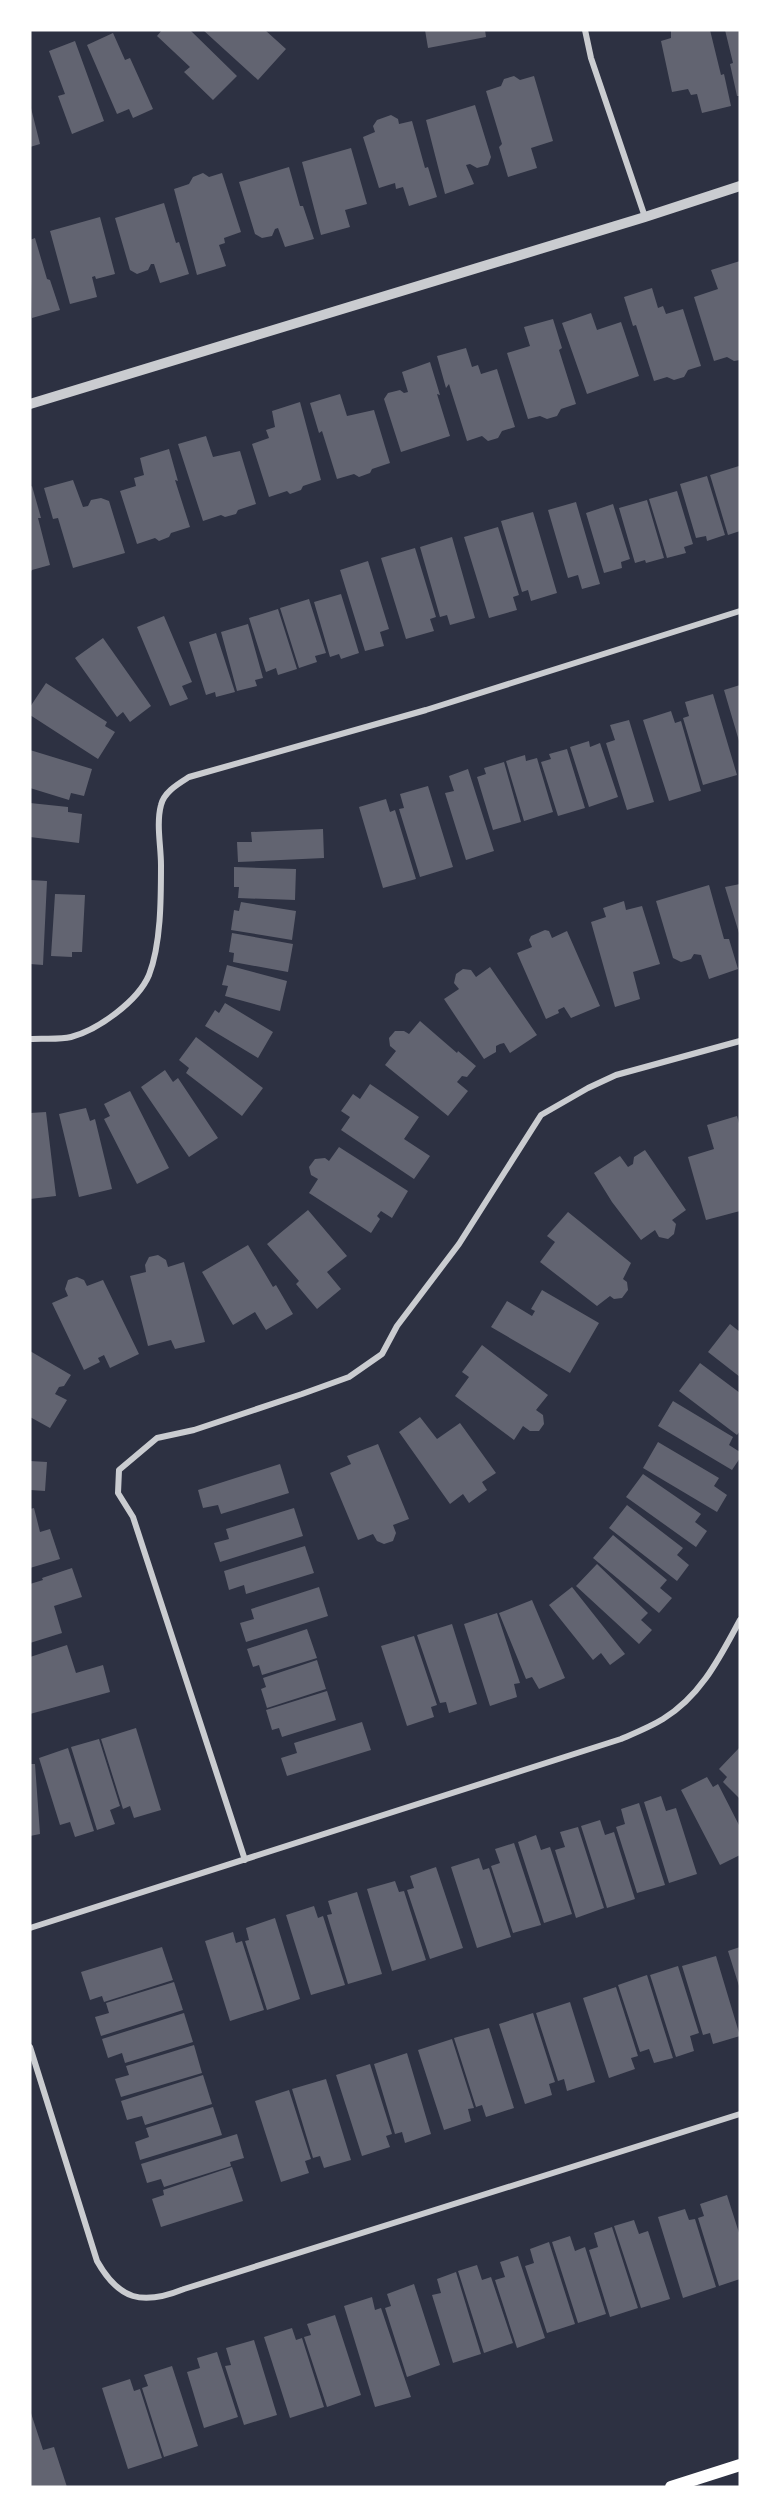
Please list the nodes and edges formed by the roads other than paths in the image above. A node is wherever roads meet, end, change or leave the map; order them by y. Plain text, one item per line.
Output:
1 (585, 30) edge
2 (740, 186) edge
3 (645, 218) junction
4 (30, 404) edge
5 (740, 611) edge
6 (30, 1039) edge
7 (740, 1041) edge
8 (740, 1620) edge
9 (245, 1860) junction
10 (30, 1928) edge
11 (30, 2047) edge
12 (740, 2114) edge
13 (740, 2465) edge
14 (671, 2487) edge

1 - 3 street
2 - 3 street
3 - 4 street
5 - 6 street
7 - 9 street
8 - 9 street
9 - 10 street
11 - 12 street
13 - 14 main road

